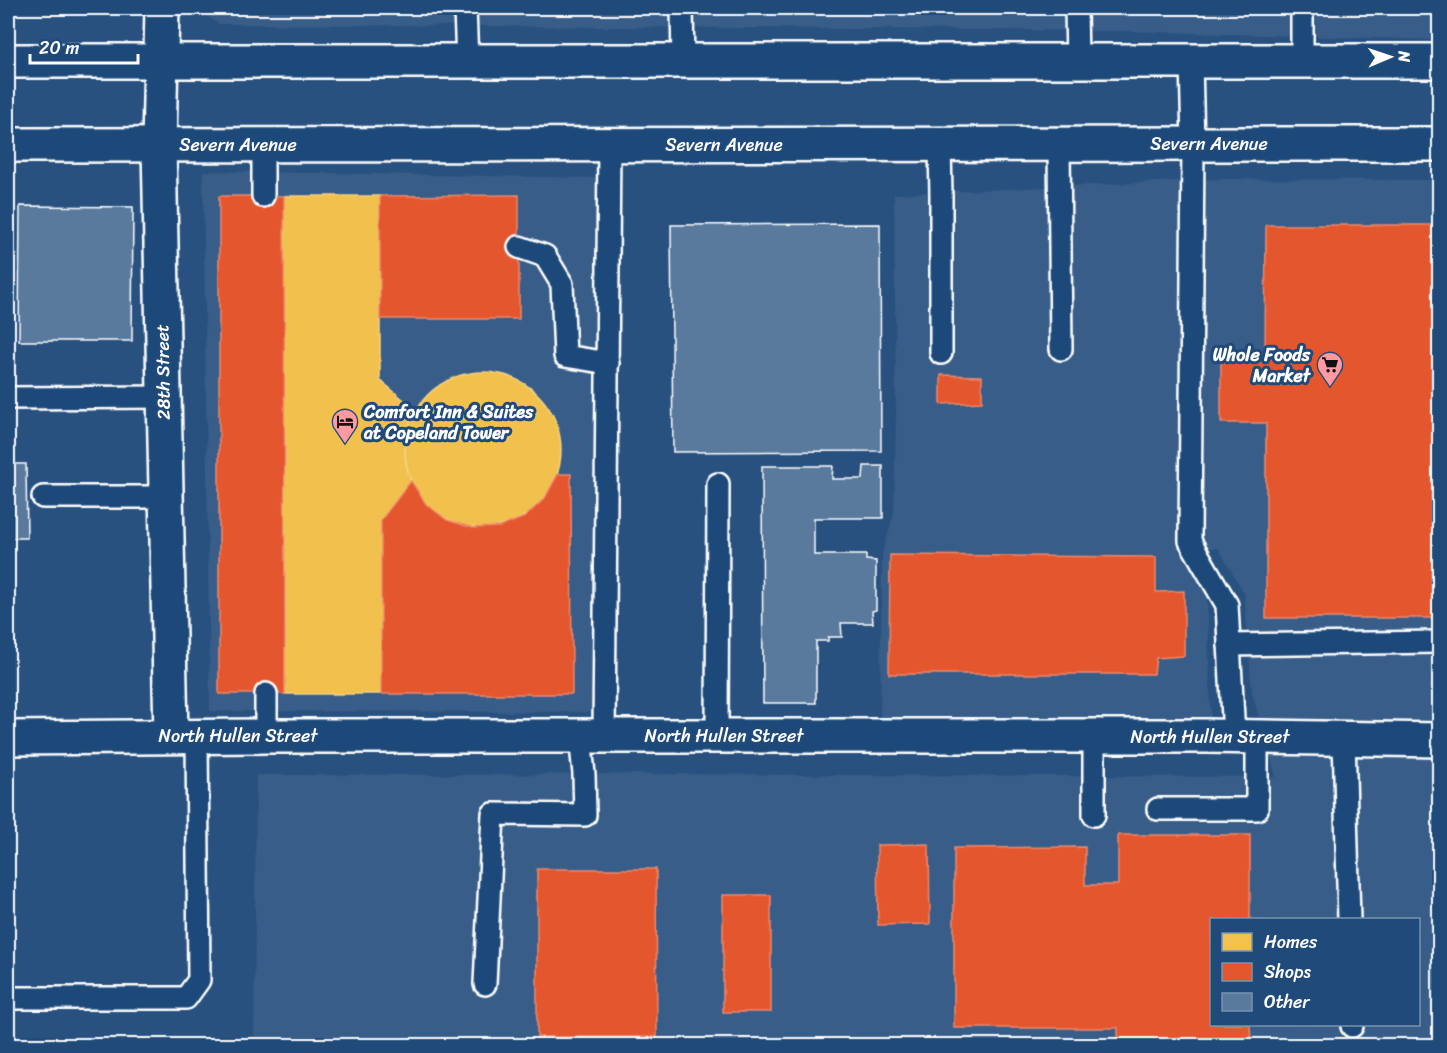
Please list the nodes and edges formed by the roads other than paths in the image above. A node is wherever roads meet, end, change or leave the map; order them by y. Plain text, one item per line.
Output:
1 (162, 8) edge
2 (465, 8) edge
3 (682, 8) edge
4 (1076, 8) edge
5 (1302, 8) edge
6 (160, 61) junction
7 (683, 61) junction
8 (1077, 61) junction
9 (1191, 61) junction
10 (1302, 61) junction
11 (1440, 61) edge
12 (8, 62) edge
13 (467, 62) junction
14 (1193, 144) junction
15 (1440, 144) edge
16 (8, 145) edge
17 (159, 145) junction
18 (263, 145) junction
19 (609, 145) junction
20 (940, 145) junction
21 (1059, 145) junction
22 (263, 196) dead end
23 (519, 247) dead end
24 (1061, 349) dead end
25 (941, 353) dead end
26 (608, 363) junction
27 (164, 397) junction
28 (8, 399) edge
29 (718, 484) dead end
30 (166, 496) junction
31 (44, 497) dead end
32 (1440, 642) edge
33 (1229, 645) junction
34 (266, 694) dead end
35 (184, 736) junction
36 (266, 736) junction
37 (592, 736) junction
38 (717, 736) junction
39 (1094, 736) junction
40 (1246, 737) junction
41 (8, 738) edge
42 (1344, 738) junction
43 (1440, 740) edge
44 (1158, 809) dead end
45 (1094, 815) dead end
46 (1349, 918) edge
47 (485, 984) dead end
48 (8, 998) edge

1 - 6 street, 28th Street
2 - 13 lane
3 - 7 lane
4 - 8 lane
5 - 10 lane
6 - 12 street
6 - 13 street
6 - 17 street, 28th Street
7 - 8 street
7 - 13 street
8 - 9 street
9 - 10 street
9 - 14 lane
10 - 11 street
14 - 15 street, Severn Avenue
14 - 21 street, Severn Avenue
14 - 33 lane
16 - 17 street, Severn Avenue
17 - 18 street, Severn Avenue
17 - 27 street, 28th Street
18 - 19 street, Severn Avenue
18 - 22 lane
19 - 20 street, Severn Avenue
19 - 26 lane
20 - 21 street, Severn Avenue
20 - 25 lane
21 - 24 lane
23 - 26 lane
26 - 37 lane
27 - 28 lane
27 - 30 street, 28th Street
29 - 38 lane
30 - 31 lane
30 - 35 street, 28th Street
32 - 33 lane
33 - 40 lane
34 - 36 lane
35 - 36 street, North Hullen Street
35 - 41 street, North Hullen Street
35 - 48 lane
36 - 37 street, North Hullen Street
37 - 38 street, North Hullen Street
37 - 47 lane
38 - 39 street, North Hullen Street
39 - 40 street, North Hullen Street
39 - 45 lane
40 - 42 street, North Hullen Street
40 - 44 lane
42 - 43 street, North Hullen Street
42 - 46 lane

